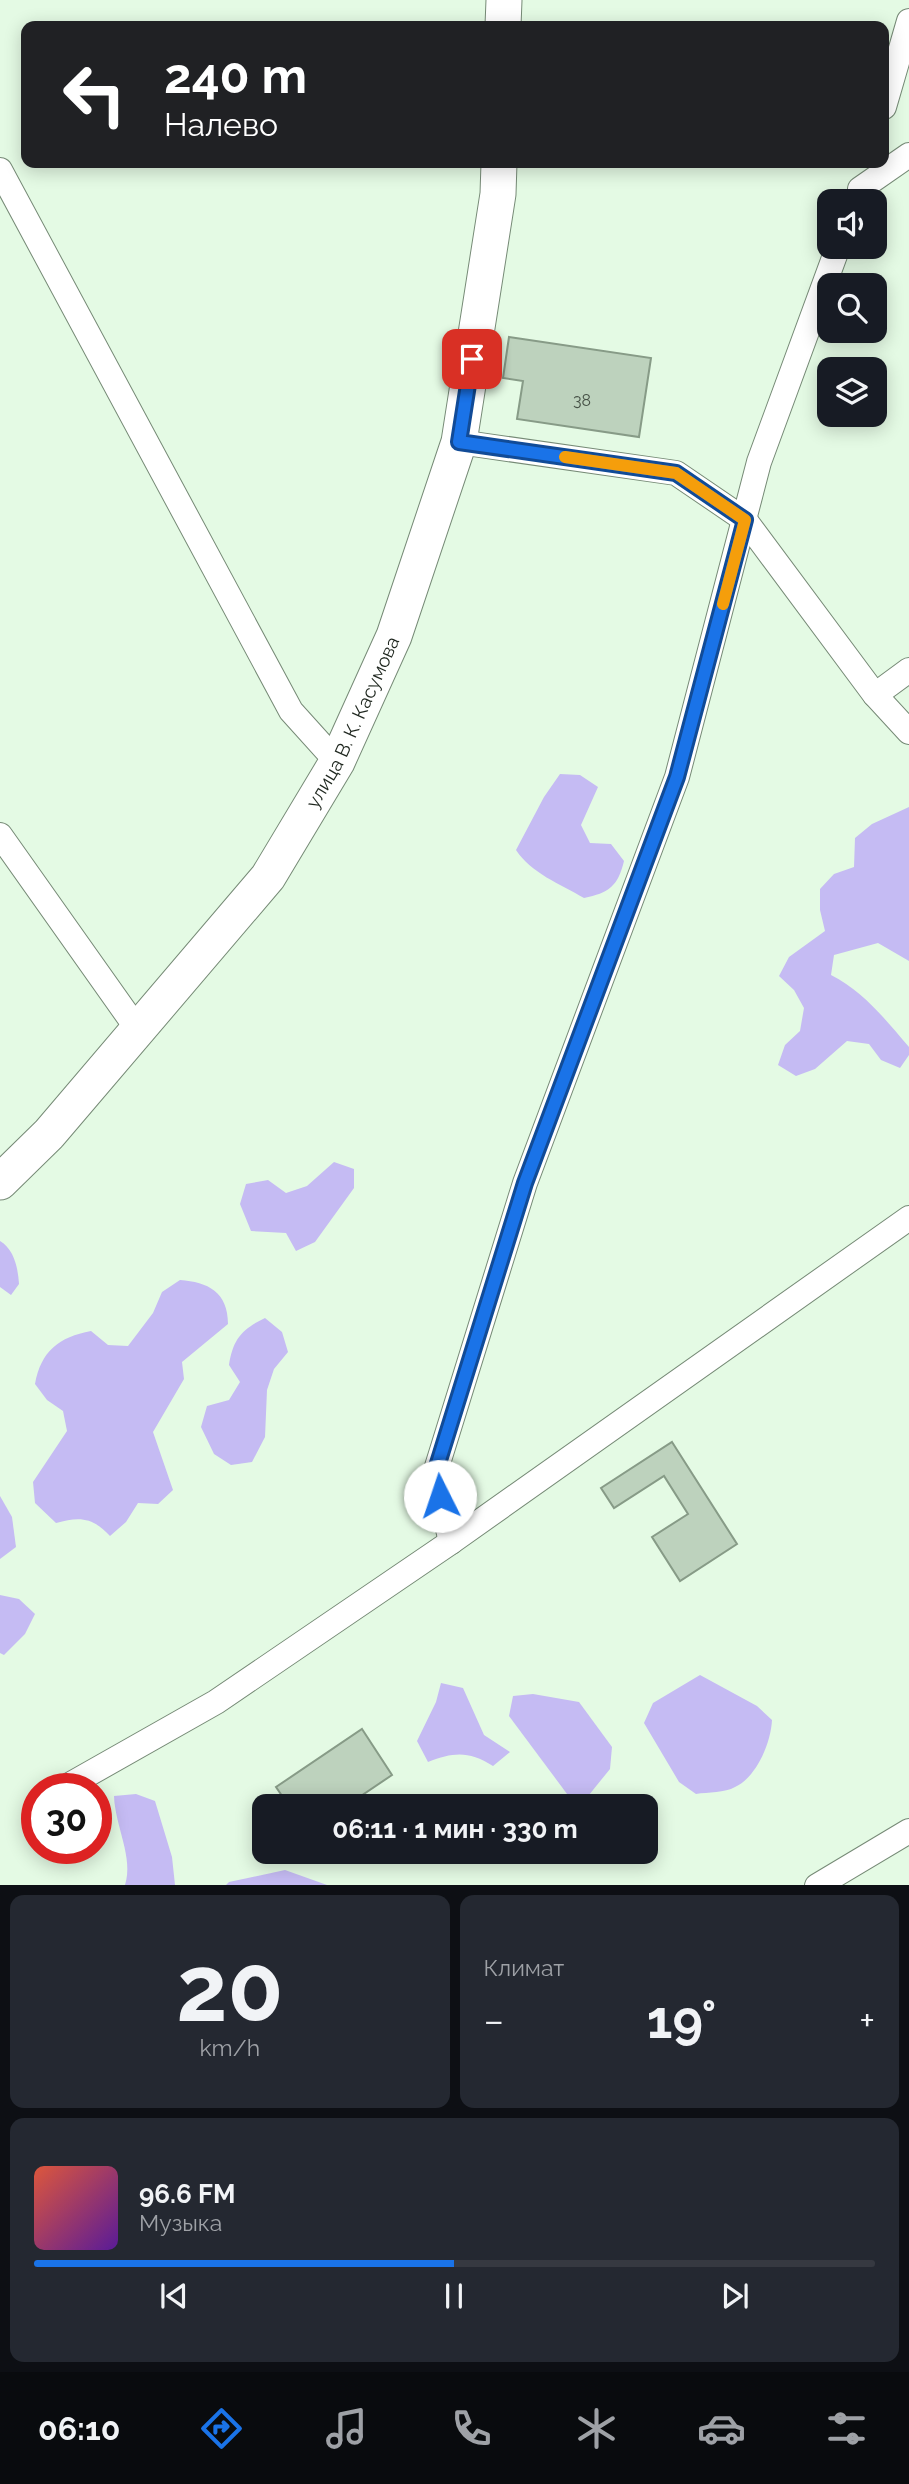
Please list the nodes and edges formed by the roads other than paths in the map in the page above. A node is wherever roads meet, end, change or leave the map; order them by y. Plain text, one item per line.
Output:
1 (503, 0) edge
2 (503, 21) edge
3 (909, 21) edge
4 (889, 90) edge
5 (909, 155) edge
6 (499, 168) edge
7 (866, 168) edge
8 (0, 170) edge
9 (860, 189) edge
10 (866, 189) edge
11 (834, 259) edge
12 (459, 442) junction
13 (745, 520) junction
14 (909, 670) edge
15 (875, 695) junction
16 (909, 732) edge
17 (337, 762) junction
18 (0, 835) edge
19 (138, 1030) junction
20 (0, 1182) edge
21 (909, 1219) edge
22 (451, 1542) junction
23 (91, 1773) edge
24 (909, 1831) edge
25 (817, 1885) edge

1 - 2 street
3 - 4 street
5 - 10 street
6 - 12 street, улица В. К. Касумова
7 - 9 street
8 - 17 street
11 - 13 street
12 - 13 street
12 - 17 street, улица В. К. Касумова
13 - 15 street
13 - 22 street
14 - 15 street
15 - 16 street
17 - 19 street, улица В. К. Касумова
18 - 19 street
19 - 20 street, улица В. К. Касумова
21 - 22 street
22 - 23 street
24 - 25 street

